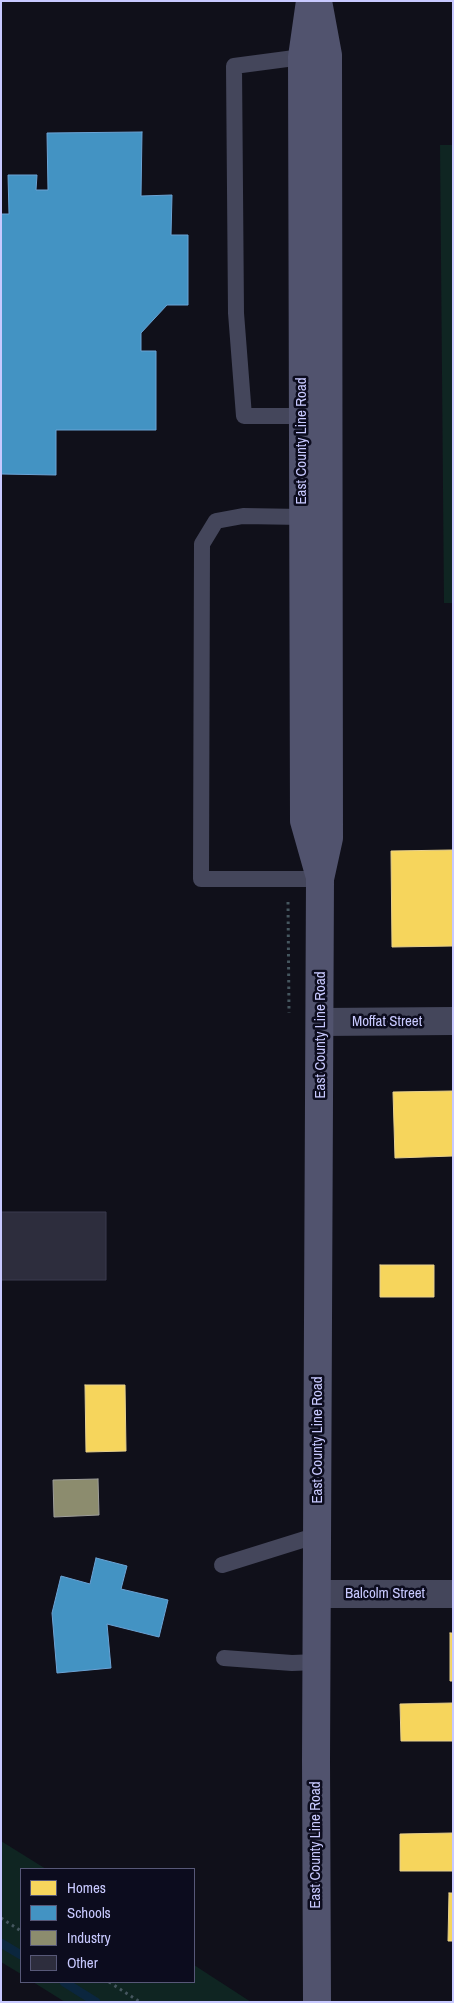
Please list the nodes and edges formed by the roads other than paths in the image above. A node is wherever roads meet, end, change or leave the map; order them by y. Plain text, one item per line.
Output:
1 (310, 1) edge
2 (318, 1) edge
3 (302, 57) junction
4 (302, 416) junction
5 (302, 516) junction
6 (320, 879) junction
7 (453, 1021) edge
8 (321, 1022) junction
9 (318, 1535) junction
10 (222, 1565) dead end
11 (317, 1594) junction
12 (453, 1594) edge
13 (224, 1658) dead end
14 (317, 1662) junction
15 (317, 2002) edge

1 - 3 main road, East County Line Road
2 - 6 main road, East County Line Road
3 - 4 main road, East County Line Road
3 - 4 lane
4 - 5 main road, East County Line Road
5 - 6 main road, East County Line Road
5 - 6 lane
6 - 8 main road, East County Line Road
7 - 8 street, Moffat Street
8 - 9 main road, East County Line Road
9 - 10 lane
9 - 11 main road, East County Line Road
11 - 12 street, Balcolm Street
11 - 14 main road, East County Line Road
13 - 14 lane
14 - 15 main road, East County Line Road

